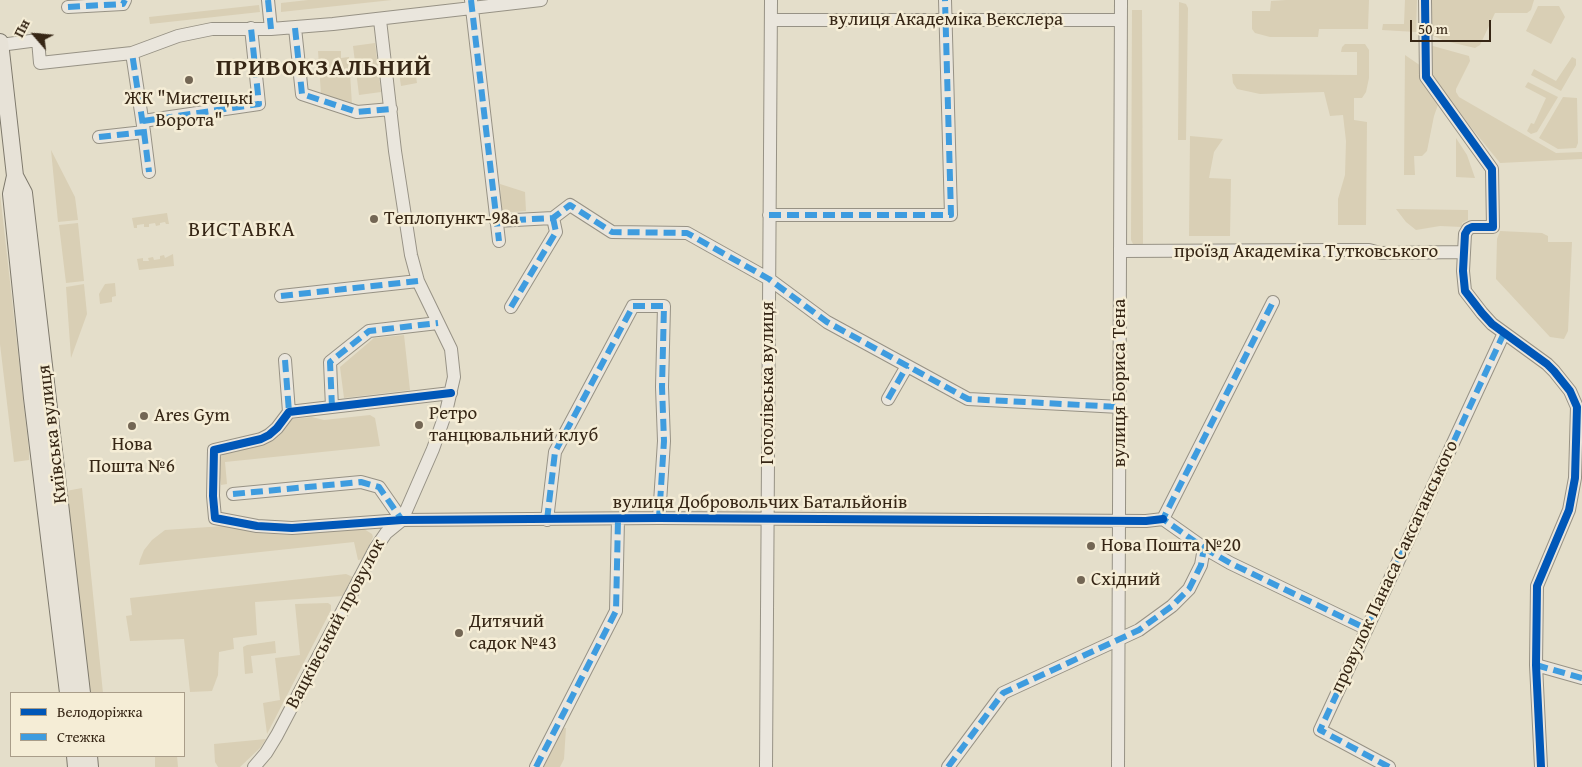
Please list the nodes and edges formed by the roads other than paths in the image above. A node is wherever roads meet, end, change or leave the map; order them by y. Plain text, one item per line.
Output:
1 (124, 0) edge
2 (268, 0) edge
3 (541, 0) edge
4 (771, 0) edge
5 (945, 0) edge
6 (1120, 0) edge
7 (1425, 0) edge
8 (471, 4) edge
9 (68, 7) dead end
10 (380, 20) junction
11 (771, 20) junction
12 (944, 20) junction
13 (1120, 20) junction
14 (251, 28) junction
15 (295, 28) junction
16 (271, 29) junction
17 (0, 44) edge
18 (132, 53) junction
19 (391, 108) junction
20 (144, 126) junction
21 (99, 137) dead end
22 (149, 172) dead end
23 (15, 176) junction
24 (770, 215) junction
25 (553, 218) junction
26 (496, 221) junction
27 (499, 241) dead end
28 (1120, 251) junction
29 (1463, 252) junction
30 (769, 279) junction
31 (418, 281) junction
32 (281, 296) dead end
33 (1273, 302) dead end
34 (511, 307) dead end
35 (438, 323) junction
36 (1504, 334) junction
37 (285, 360) dead end
38 (906, 366) junction
39 (451, 393) junction
40 (888, 399) dead end
41 (332, 407) junction
42 (1120, 407) junction
43 (289, 412) junction
44 (233, 494) dead end
45 (659, 518) junction
46 (618, 519) junction
47 (1163, 519) junction
48 (402, 520) junction
49 (547, 520) junction
50 (767, 520) junction
51 (1119, 520) junction
52 (1204, 548) junction
53 (1367, 629) junction
54 (1119, 640) junction
55 (1536, 666) junction
56 (1582, 678) edge
57 (68, 692) edge
58 (82, 692) edge
59 (254, 767) edge
60 (536, 767) edge
61 (766, 767) edge
62 (948, 767) edge
63 (1118, 767) edge
64 (1389, 767) edge
65 (1541, 767) edge

1 - 9 street
2 - 16 street
3 - 8 street
4 - 11 street, Гоголівська вулиця
5 - 12 street
6 - 13 street, вулиця Бориса Тена
7 - 29 street, проїзд Академіка Тутковського
8 - 10 street
8 - 26 street
10 - 15 street
10 - 19 street, Вацківський провулок
11 - 12 street, вулиця Академіка Векслера
11 - 24 street, Гоголівська вулиця
12 - 13 street, вулиця Академіка Векслера
12 - 24 street
13 - 28 street, вулиця Бориса Тена
14 - 16 street
14 - 18 street
14 - 20 street
15 - 16 street
15 - 19 street
17 - 18 street
17 - 23 main road, Київська вулиця
18 - 20 street
19 - 31 street, Вацківський провулок
20 - 21 street
20 - 22 street
23 - 57 main road, Київська вулиця
23 - 58 main road, Київська вулиця
24 - 30 street, Гоголівська вулиця
25 - 26 street
25 - 30 street
25 - 34 street
26 - 27 street
28 - 29 street, проїзд Академіка Тутковського
28 - 42 street, вулиця Бориса Тена
29 - 36 street
30 - 38 street
30 - 50 street, Гоголівська вулиця
31 - 32 street
31 - 35 street, Вацківський провулок
33 - 47 street
35 - 39 street, Вацківський провулок
35 - 41 street
36 - 53 street, провулок Панаса Саксаганського
36 - 55 street
37 - 43 street
38 - 40 street
38 - 42 street
39 - 41 street
39 - 48 street, Вацківський провулок
41 - 43 street
42 - 51 street, вулиця Бориса Тена
43 - 48 street, вулиця Добровольчих Батальйонів
44 - 48 street
45 - 46 street, вулиця Добровольчих Батальйонів
45 - 49 street
45 - 50 street, вулиця Добровольчих Батальйонів
46 - 49 street, вулиця Добровольчих Батальйонів
46 - 60 street
47 - 51 street, вулиця Добровольчих Батальйонів
47 - 52 street
48 - 49 street, вулиця Добровольчих Батальйонів
48 - 59 street, Вацківський провулок
50 - 51 street, вулиця Добровольчих Батальйонів
50 - 61 street, Гоголівська вулиця
51 - 54 street, вулиця Бориса Тена
52 - 53 street
52 - 54 street
53 - 64 street, провулок Панаса Саксаганського
54 - 62 street
54 - 63 street, вулиця Бориса Тена
55 - 56 street
55 - 65 street

